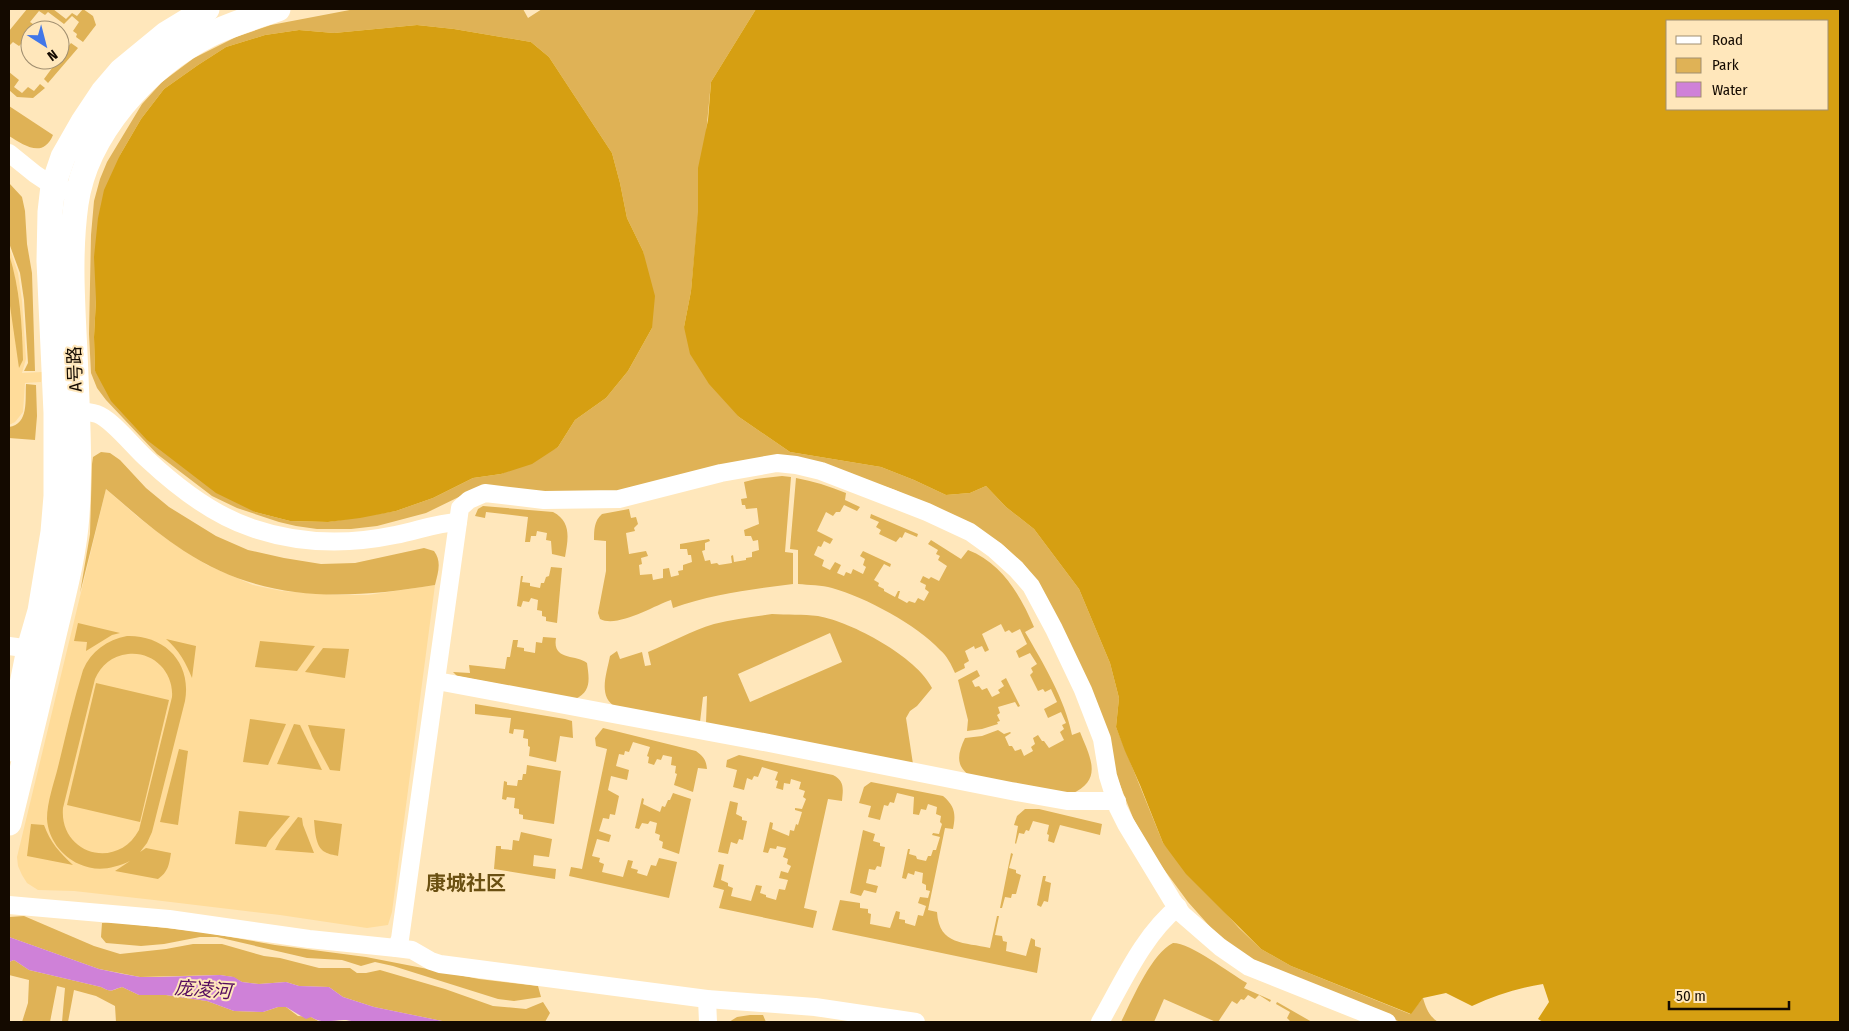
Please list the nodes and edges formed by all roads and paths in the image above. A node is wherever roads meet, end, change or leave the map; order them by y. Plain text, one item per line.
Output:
1 (207, 9) edge
2 (278, 9) edge
3 (9, 153) edge
4 (53, 186) junction
5 (78, 194) junction
6 (66, 412) junction
7 (458, 522) junction
8 (29, 649) edge
9 (437, 681) junction
10 (9, 753) edge
11 (1117, 801) junction
12 (9, 823) edge
13 (9, 906) edge
14 (1178, 908) junction
15 (396, 948) junction
16 (707, 998) junction
17 (708, 1022) edge
18 (916, 1022) edge
19 (1100, 1022) edge
20 (1387, 1022) edge

1 - 4 street, A号路
2 - 5 street, A号路
3 - 4 street
4 - 5 street
4 - 6 street, A号路
5 - 6 street, A号路
6 - 7 street
6 - 8 street, A号路
7 - 9 street
7 - 11 street
8 - 10 street, A号路
8 - 12 street, A号路
9 - 11 street
9 - 15 street
11 - 14 street
13 - 15 street
14 - 19 street
14 - 20 street
15 - 16 street
16 - 17 street
16 - 18 street

